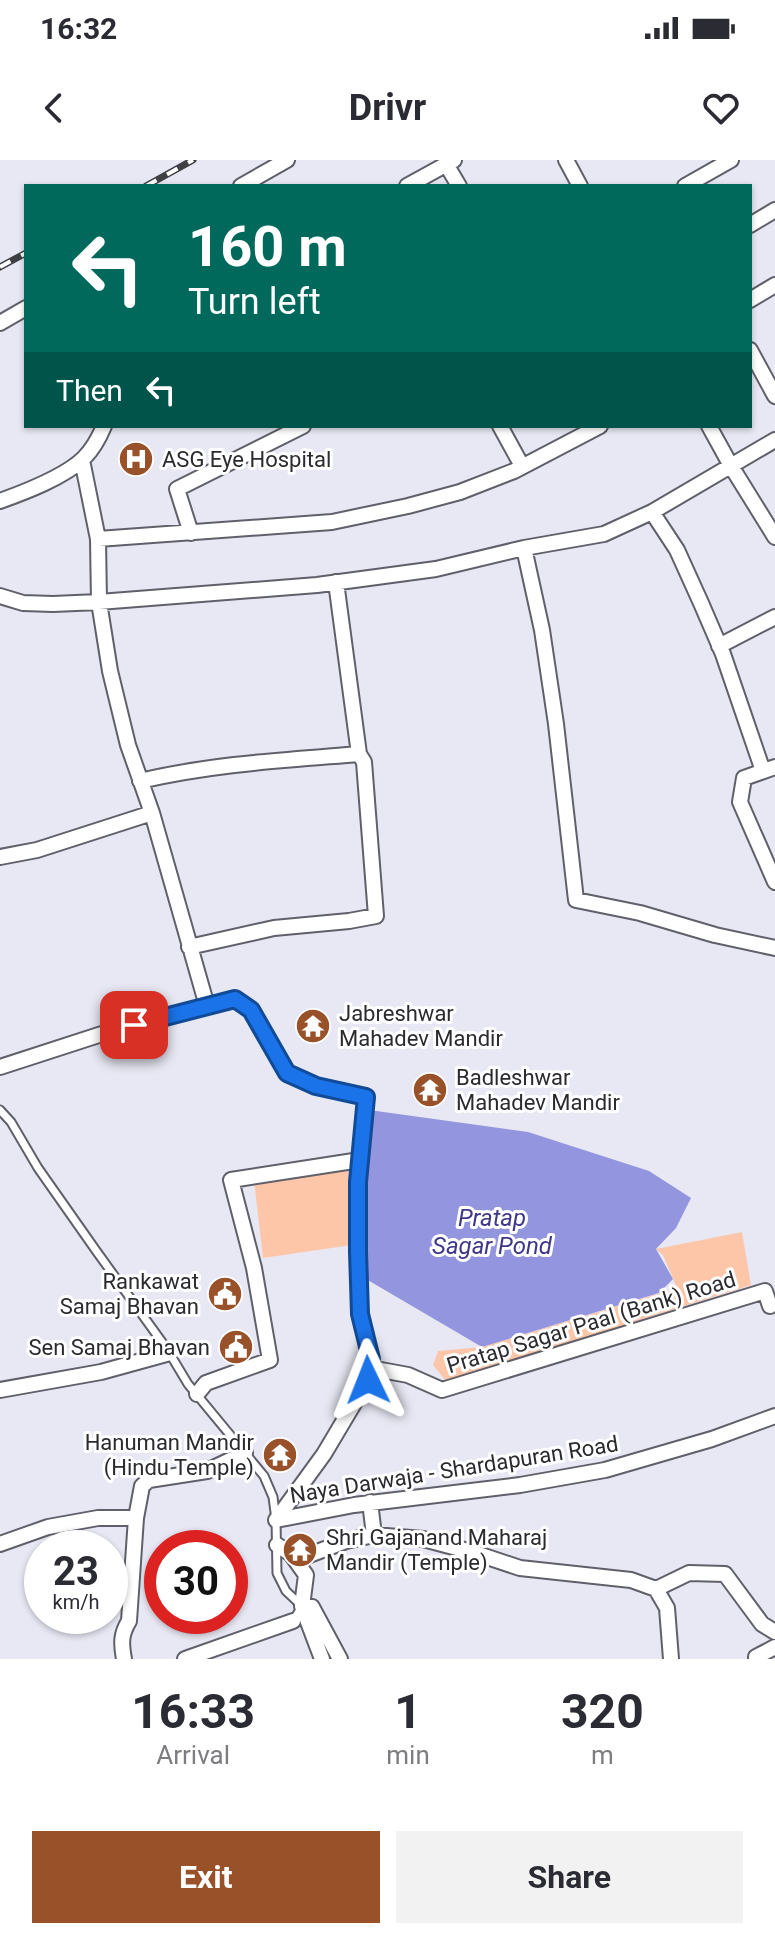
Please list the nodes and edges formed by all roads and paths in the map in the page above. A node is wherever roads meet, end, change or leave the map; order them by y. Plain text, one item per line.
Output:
1 (287, 160) edge
2 (566, 160) edge
3 (450, 162) edge
4 (721, 163) edge
5 (245, 184) edge
6 (411, 184) edge
7 (458, 184) edge
8 (579, 184) edge
9 (688, 184) edge
10 (775, 210) edge
11 (752, 224) edge
12 (775, 285) edge
13 (752, 299) edge
14 (24, 309) edge
15 (0, 323) edge
16 (752, 352) edge
17 (771, 375) edge
18 (775, 396) edge
19 (103, 428) edge
20 (299, 428) edge
21 (501, 428) edge
22 (596, 428) edge
23 (710, 428) edge
24 (775, 440) edge
25 (82, 460) junction
26 (522, 466) junction
27 (731, 466) junction
28 (0, 501) edge
29 (652, 512) junction
30 (191, 533) junction
31 (775, 537) edge
32 (98, 539) junction
33 (524, 548) junction
34 (336, 582) junction
35 (0, 596) edge
36 (99, 602) junction
37 (775, 617) edge
38 (719, 646) junction
39 (359, 754) junction
40 (769, 769) edge
41 (140, 781) junction
42 (152, 813) junction
43 (0, 857) edge
44 (775, 882) edge
45 (189, 947) junction
46 (775, 948) edge
47 (207, 1006) junction
48 (0, 1067) edge
49 (0, 1110) edge
50 (360, 1160) junction
51 (773, 1308) edge
52 (170, 1353) junction
53 (370, 1368) junction
54 (0, 1390) edge
55 (197, 1394) junction
56 (775, 1416) edge
57 (245, 1453) junction
58 (370, 1502) junction
59 (136, 1518) junction
60 (276, 1520) junction
61 (374, 1535) junction
62 (0, 1544) edge
63 (277, 1545) junction
64 (296, 1560) junction
65 (656, 1589) junction
66 (302, 1606) junction
67 (293, 1621) joint
68 (775, 1632) edge
69 (775, 1647) edge
70 (124, 1659) edge
71 (185, 1659) edge
72 (322, 1659) edge
73 (340, 1659) edge
74 (671, 1659) edge
75 (756, 1659) edge

1 - 5 street
2 - 8 street
3 - 6 street
3 - 7 street
4 - 9 street
10 - 11 street
12 - 13 street
14 - 15 street
16 - 17 street
17 - 18 street
19 - 25 street
20 - 30 street
21 - 26 street
22 - 26 street
23 - 27 street
24 - 27 street
25 - 28 street
25 - 32 street
26 - 30 street
27 - 29 street
27 - 31 street
29 - 33 street
29 - 38 street
30 - 32 street
32 - 36 street
33 - 34 street
33 - 46 street
34 - 36 street
34 - 39 street
35 - 36 street
36 - 41 street
37 - 38 street
38 - 40 street
39 - 41 street
39 - 45 street
40 - 44 street
41 - 42 street
42 - 43 street
42 - 45 street
45 - 47 street
47 - 48 street
47 - 50 street
49 - 52 lane
50 - 53 street
50 - 55 street
51 - 53 street, Pratap Sagar Paal (Bank) Road
52 - 54 street
52 - 55 lane
53 - 60 street
55 - 57 lane
56 - 58 street, Naya Darwaja - Shardapuran Road
57 - 59 street
57 - 60 lane
58 - 60 street, Naya Darwaja - Shardapuran Road
58 - 61 street
59 - 62 street
59 - 70 street
60 - 63 lane
61 - 64 street
61 - 65 street
63 - 64 street
63 - 66 lane
64 - 66 street
65 - 68 street
65 - 74 street
66 - 67 lane
66 - 72 street
66 - 73 street
67 - 71 street
69 - 75 street

